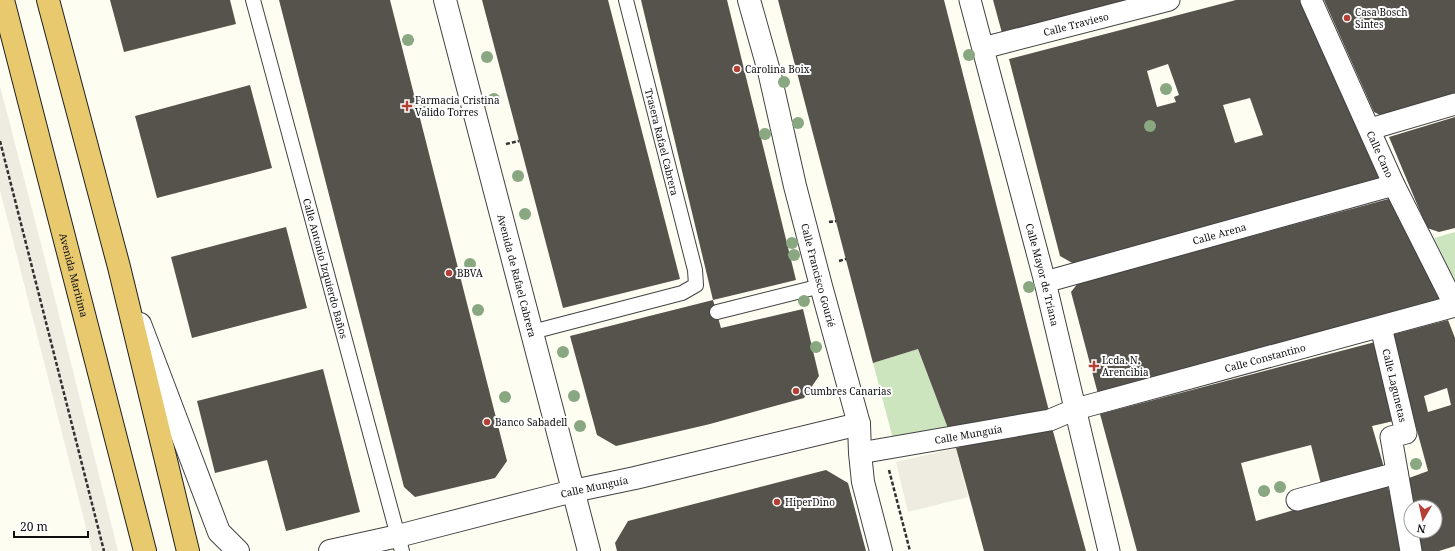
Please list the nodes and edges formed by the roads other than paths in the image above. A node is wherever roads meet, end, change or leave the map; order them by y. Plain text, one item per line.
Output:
1 (3, 0) edge
2 (48, 0) edge
3 (253, 0) edge
4 (445, 0) edge
5 (626, 0) edge
6 (749, 0) edge
7 (970, 0) edge
8 (1169, 0) edge
9 (1311, 0) edge
10 (983, 48) junction
11 (1455, 104) edge
12 (1370, 129) junction
13 (1394, 185) junction
14 (119, 267) junction
15 (1045, 282) junction
16 (821, 286) junction
17 (1455, 306) edge
18 (717, 312) dead end
19 (1381, 327) junction
20 (532, 332) junction
21 (1076, 410) junction
22 (859, 424) junction
23 (860, 453) junction
24 (1397, 473) junction
25 (573, 491) junction
26 (1297, 500) dead end
27 (222, 542) edge
28 (400, 544) edge
29 (145, 551) edge
30 (188, 551) edge
31 (238, 551) edge
32 (330, 551) edge
33 (589, 551) edge
34 (881, 551) edge
35 (1109, 551) edge
36 (1411, 551) edge

1 - 29 highway, Avenida Maritima
2 - 14 highway
3 - 28 lane, Calle Antonio Izquierdo Baños
4 - 20 street, Avenida de Rafael Cabrera
5 - 20 lane, Trasera Rafael Cabrera
6 - 16 street, Calle Francisco Gourié
7 - 10 street, Calle Mayor de Triana
8 - 10 street, Calle Travieso
9 - 12 street, Calle Cano
10 - 15 street, Calle Mayor de Triana
11 - 12 street
12 - 13 street, Calle Cano
13 - 15 street, Calle Arena
13 - 17 street, Calle Cano
14 - 27 street
14 - 30 highway
15 - 21 street, Calle Mayor de Triana
16 - 18 lane
16 - 22 street, Calle Francisco Gourié
17 - 19 street, Calle Constantino
19 - 21 street, Calle Constantino
19 - 24 street, Calle Lagunetas
20 - 25 street, Avenida de Rafael Cabrera
21 - 23 street, Calle Munguía
21 - 35 street, Calle Mayor de Triana
22 - 23 street, Calle Francisco Gourié
22 - 25 street, Calle Munguía
23 - 34 street, Calle Francisco Gourié
24 - 26 street
24 - 36 street, Calle Lagunetas
25 - 28 street, Calle Munguía
25 - 33 street, Avenida de Rafael Cabrera
27 - 31 street
28 - 32 street, Calle Munguía

